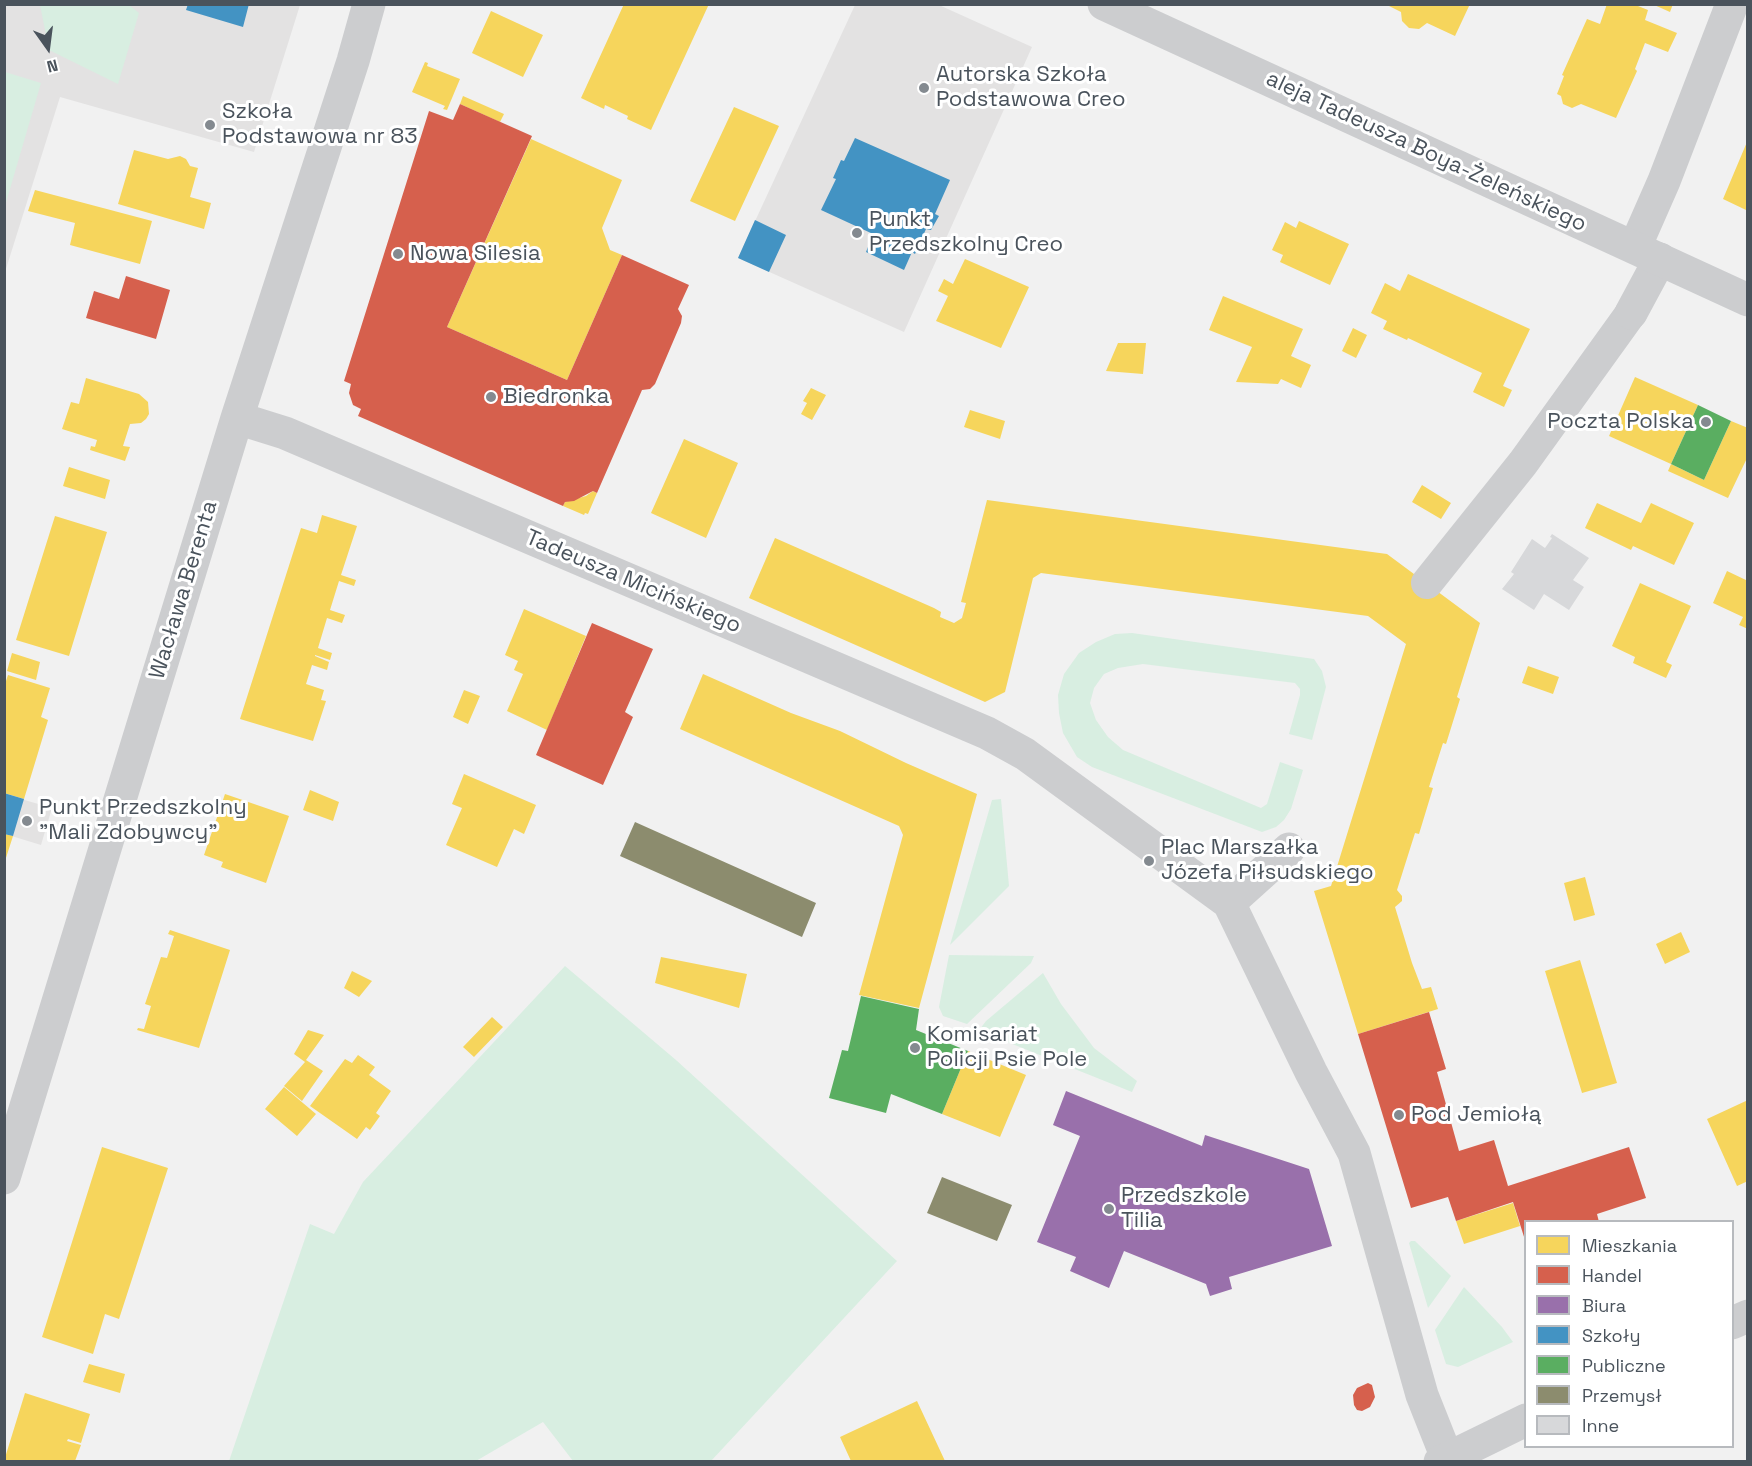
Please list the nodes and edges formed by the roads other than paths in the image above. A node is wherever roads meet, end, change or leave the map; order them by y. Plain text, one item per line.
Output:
1 (369, 4) edge
2 (1104, 4) edge
3 (1732, 4) edge
4 (1647, 253) junction
5 (1748, 300) edge
6 (1631, 313) joint
7 (237, 418) junction
8 (1427, 583) dead end
9 (1289, 849) dead end
10 (1228, 903) junction
11 (4, 1178) edge
12 (1524, 1421) edge
13 (1443, 1460) edge

1 - 7 street, Wacława Berenta
2 - 4 street, aleja Tadeusza Boya-Żeleńskiego
3 - 4 street
4 - 5 street, aleja Tadeusza Boya-Żeleńskiego
4 - 6 street
6 - 8 street
7 - 10 street, Tadeusza Micińskiego
7 - 11 street, Wacława Berenta
9 - 10 street
10 - 13 street
12 - 13 street

